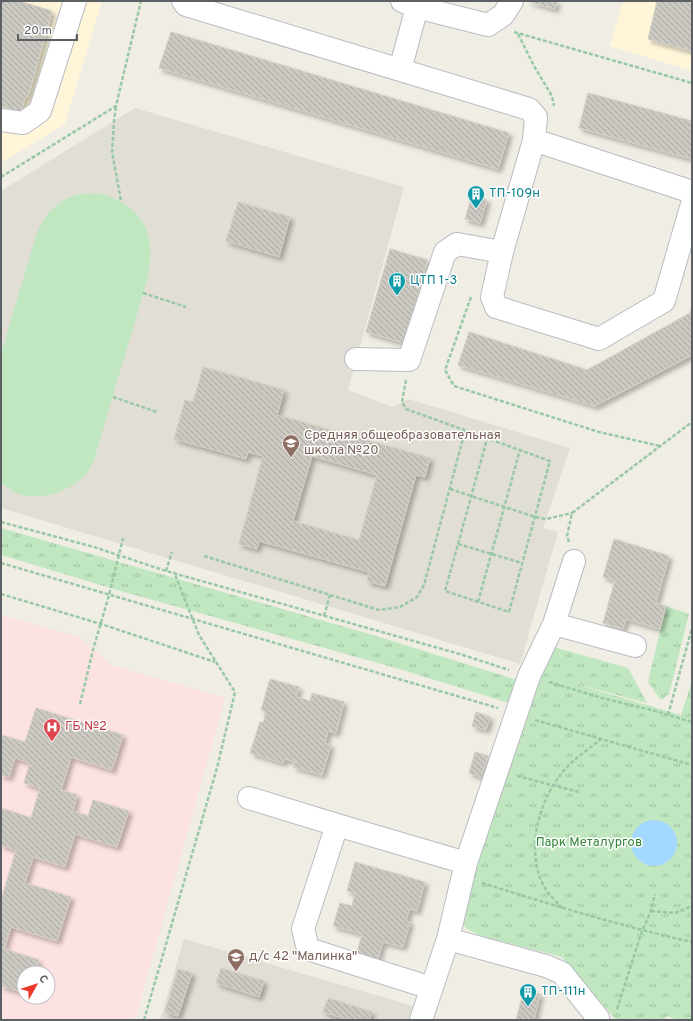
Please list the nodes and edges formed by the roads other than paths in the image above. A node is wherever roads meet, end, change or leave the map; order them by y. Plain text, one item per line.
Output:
1 (75, 1) edge
2 (183, 1) edge
3 (512, 1) edge
4 (410, 4) edge
5 (400, 70) junction
6 (1, 120) edge
7 (534, 140) junction
8 (692, 196) edge
9 (692, 204) edge
10 (502, 252) junction
11 (356, 359) dead end
12 (574, 561) road end
13 (554, 624) junction
14 (636, 646) dead end
15 (249, 798) dead end
16 (336, 826) junction
17 (464, 870) junction
18 (448, 939) junction
19 (431, 988) junction
20 (606, 1016) edge
21 (422, 1020) edge

1 - 6 lane
2 - 5 lane
3 - 4 lane
4 - 5 lane
5 - 7 lane
7 - 8 lane
7 - 10 lane
9 - 10 lane
10 - 11 lane
12 - 13 lane
13 - 14 lane
13 - 17 lane
15 - 16 lane
16 - 17 lane
16 - 19 lane
17 - 18 lane
18 - 19 lane
18 - 20 lane
19 - 21 lane

